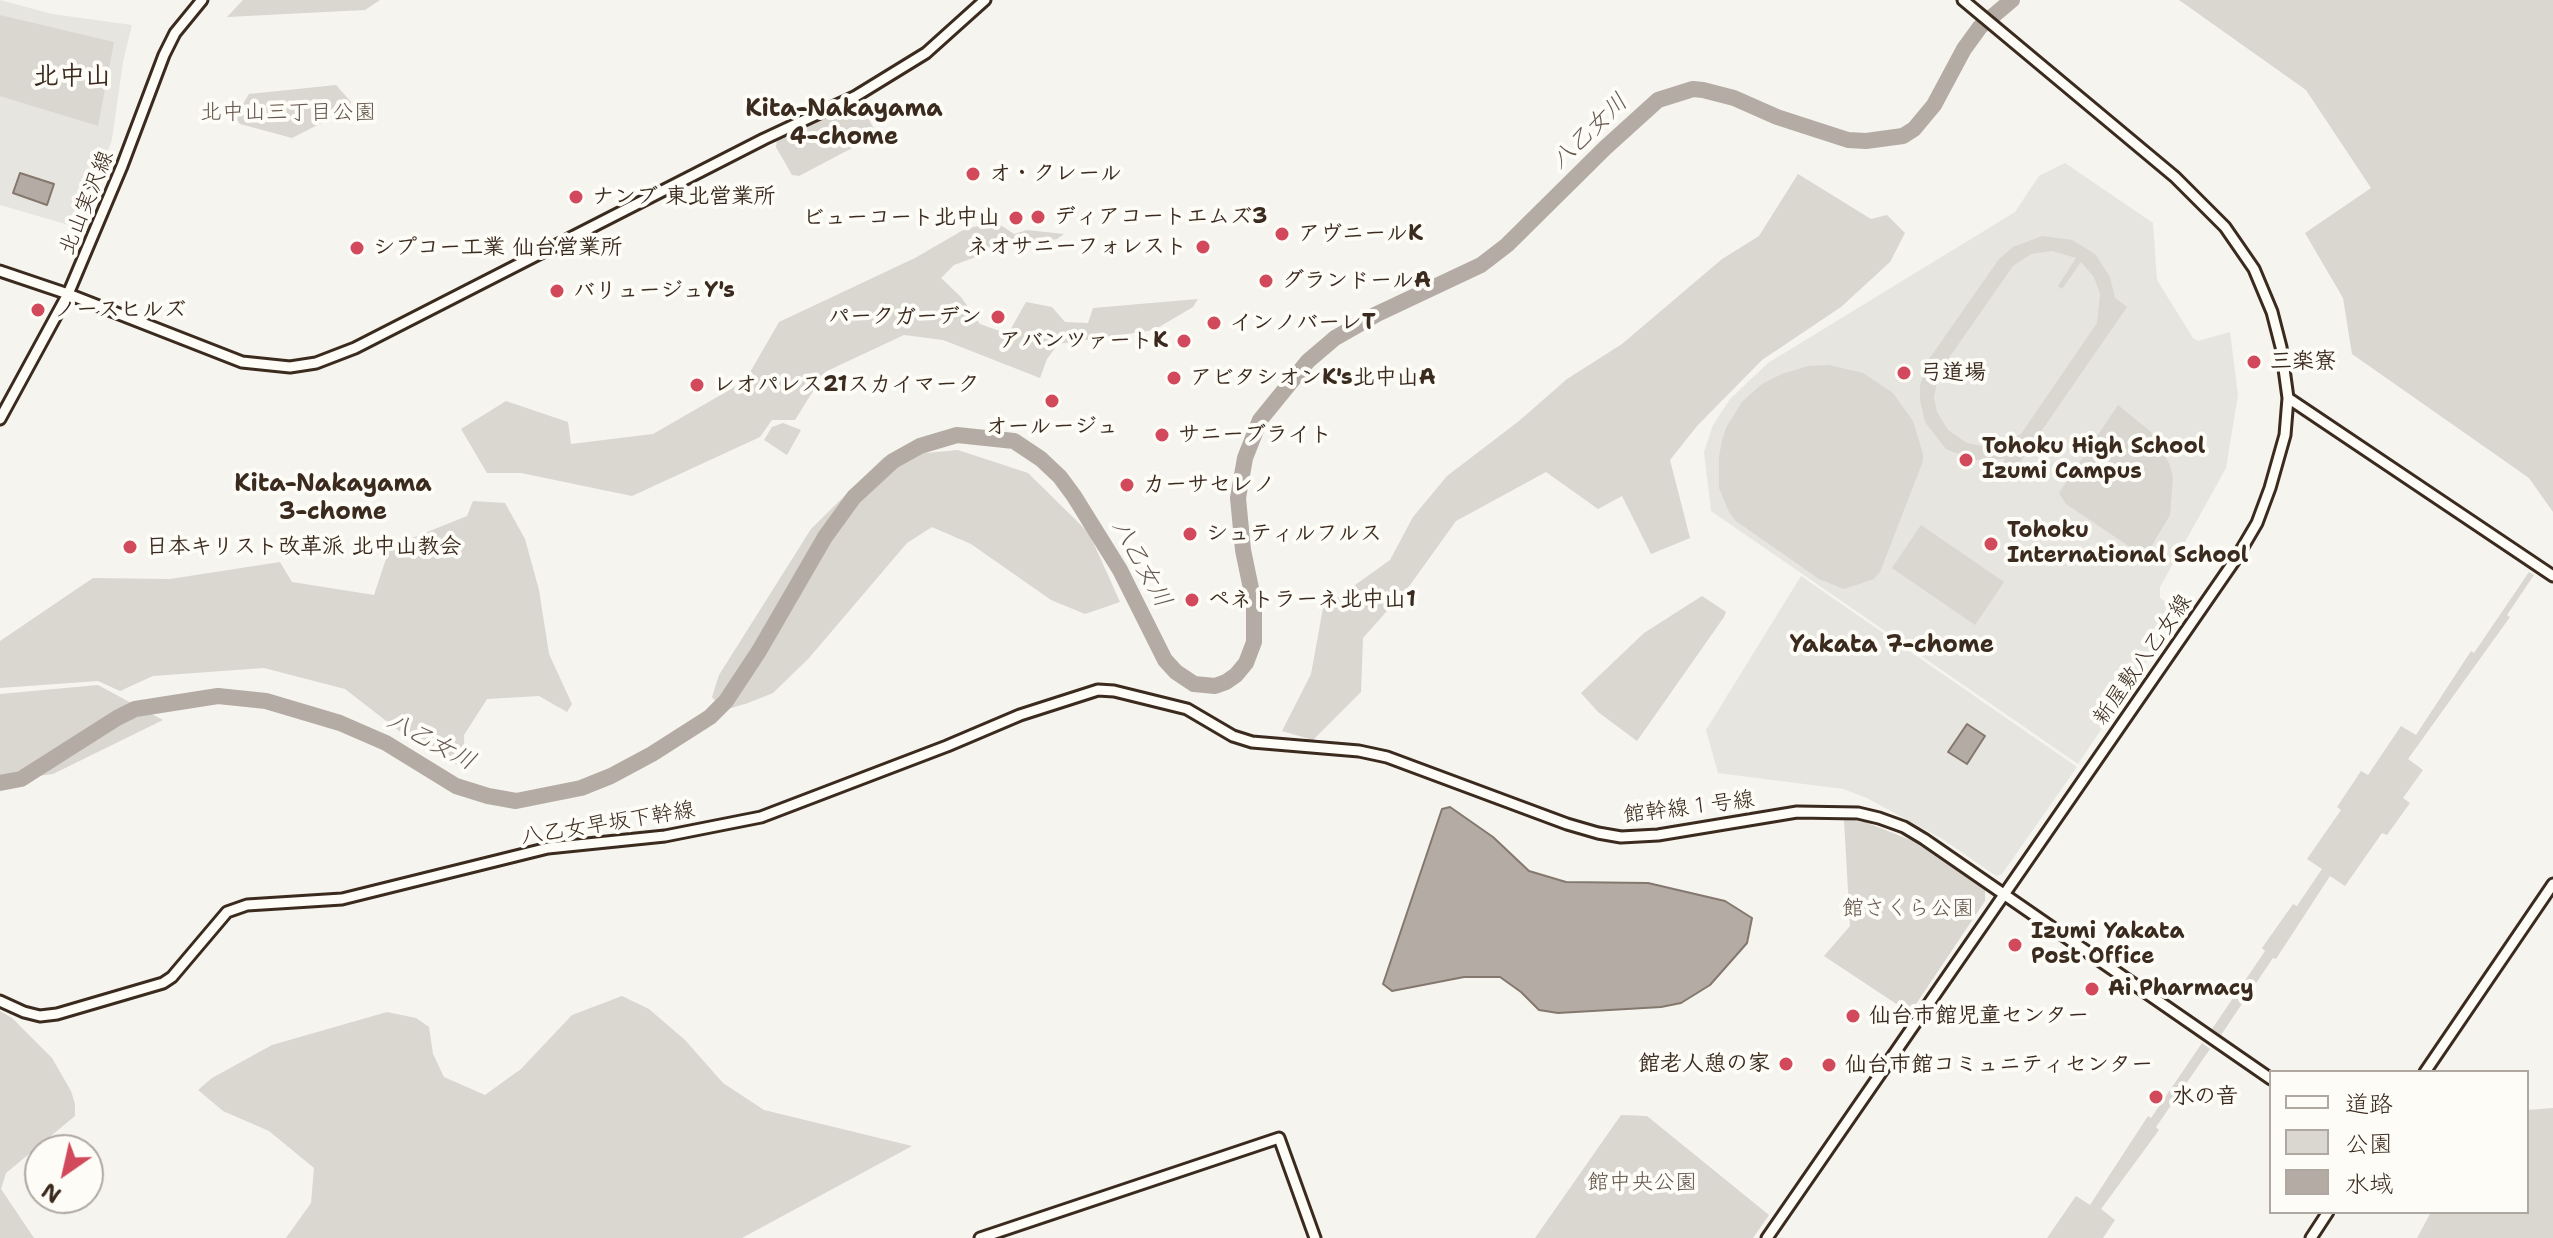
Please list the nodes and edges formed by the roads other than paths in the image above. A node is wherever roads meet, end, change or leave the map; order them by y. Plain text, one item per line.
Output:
1 (202, 0) edge
2 (985, 0) edge
3 (1963, 0) edge
4 (0, 271) edge
5 (68, 294) junction
6 (2288, 398) junction
7 (0, 419) edge
8 (2553, 576) edge
9 (1233, 736) joint
10 (2553, 884) edge
11 (2005, 895) junction
12 (0, 1001) edge
13 (2426, 1070) edge
14 (2269, 1078) edge
15 (2327, 1214) edge
16 (980, 1238) edge
17 (1315, 1238) edge
18 (1767, 1238) edge
19 (2311, 1238) edge

1 - 5 street, 北山実沢線
2 - 5 street
3 - 6 street, 新屋敷八乙女線
4 - 5 street
5 - 7 street, 北山実沢線
6 - 8 street
6 - 11 street, 新屋敷八乙女線
9 - 11 street, 館幹線１号線
9 - 12 street, 八乙女早坂下幹線
10 - 13 street
11 - 14 street, 館幹線１号線
11 - 18 street, 新屋敷八乙女線
15 - 19 street
16 - 17 street

